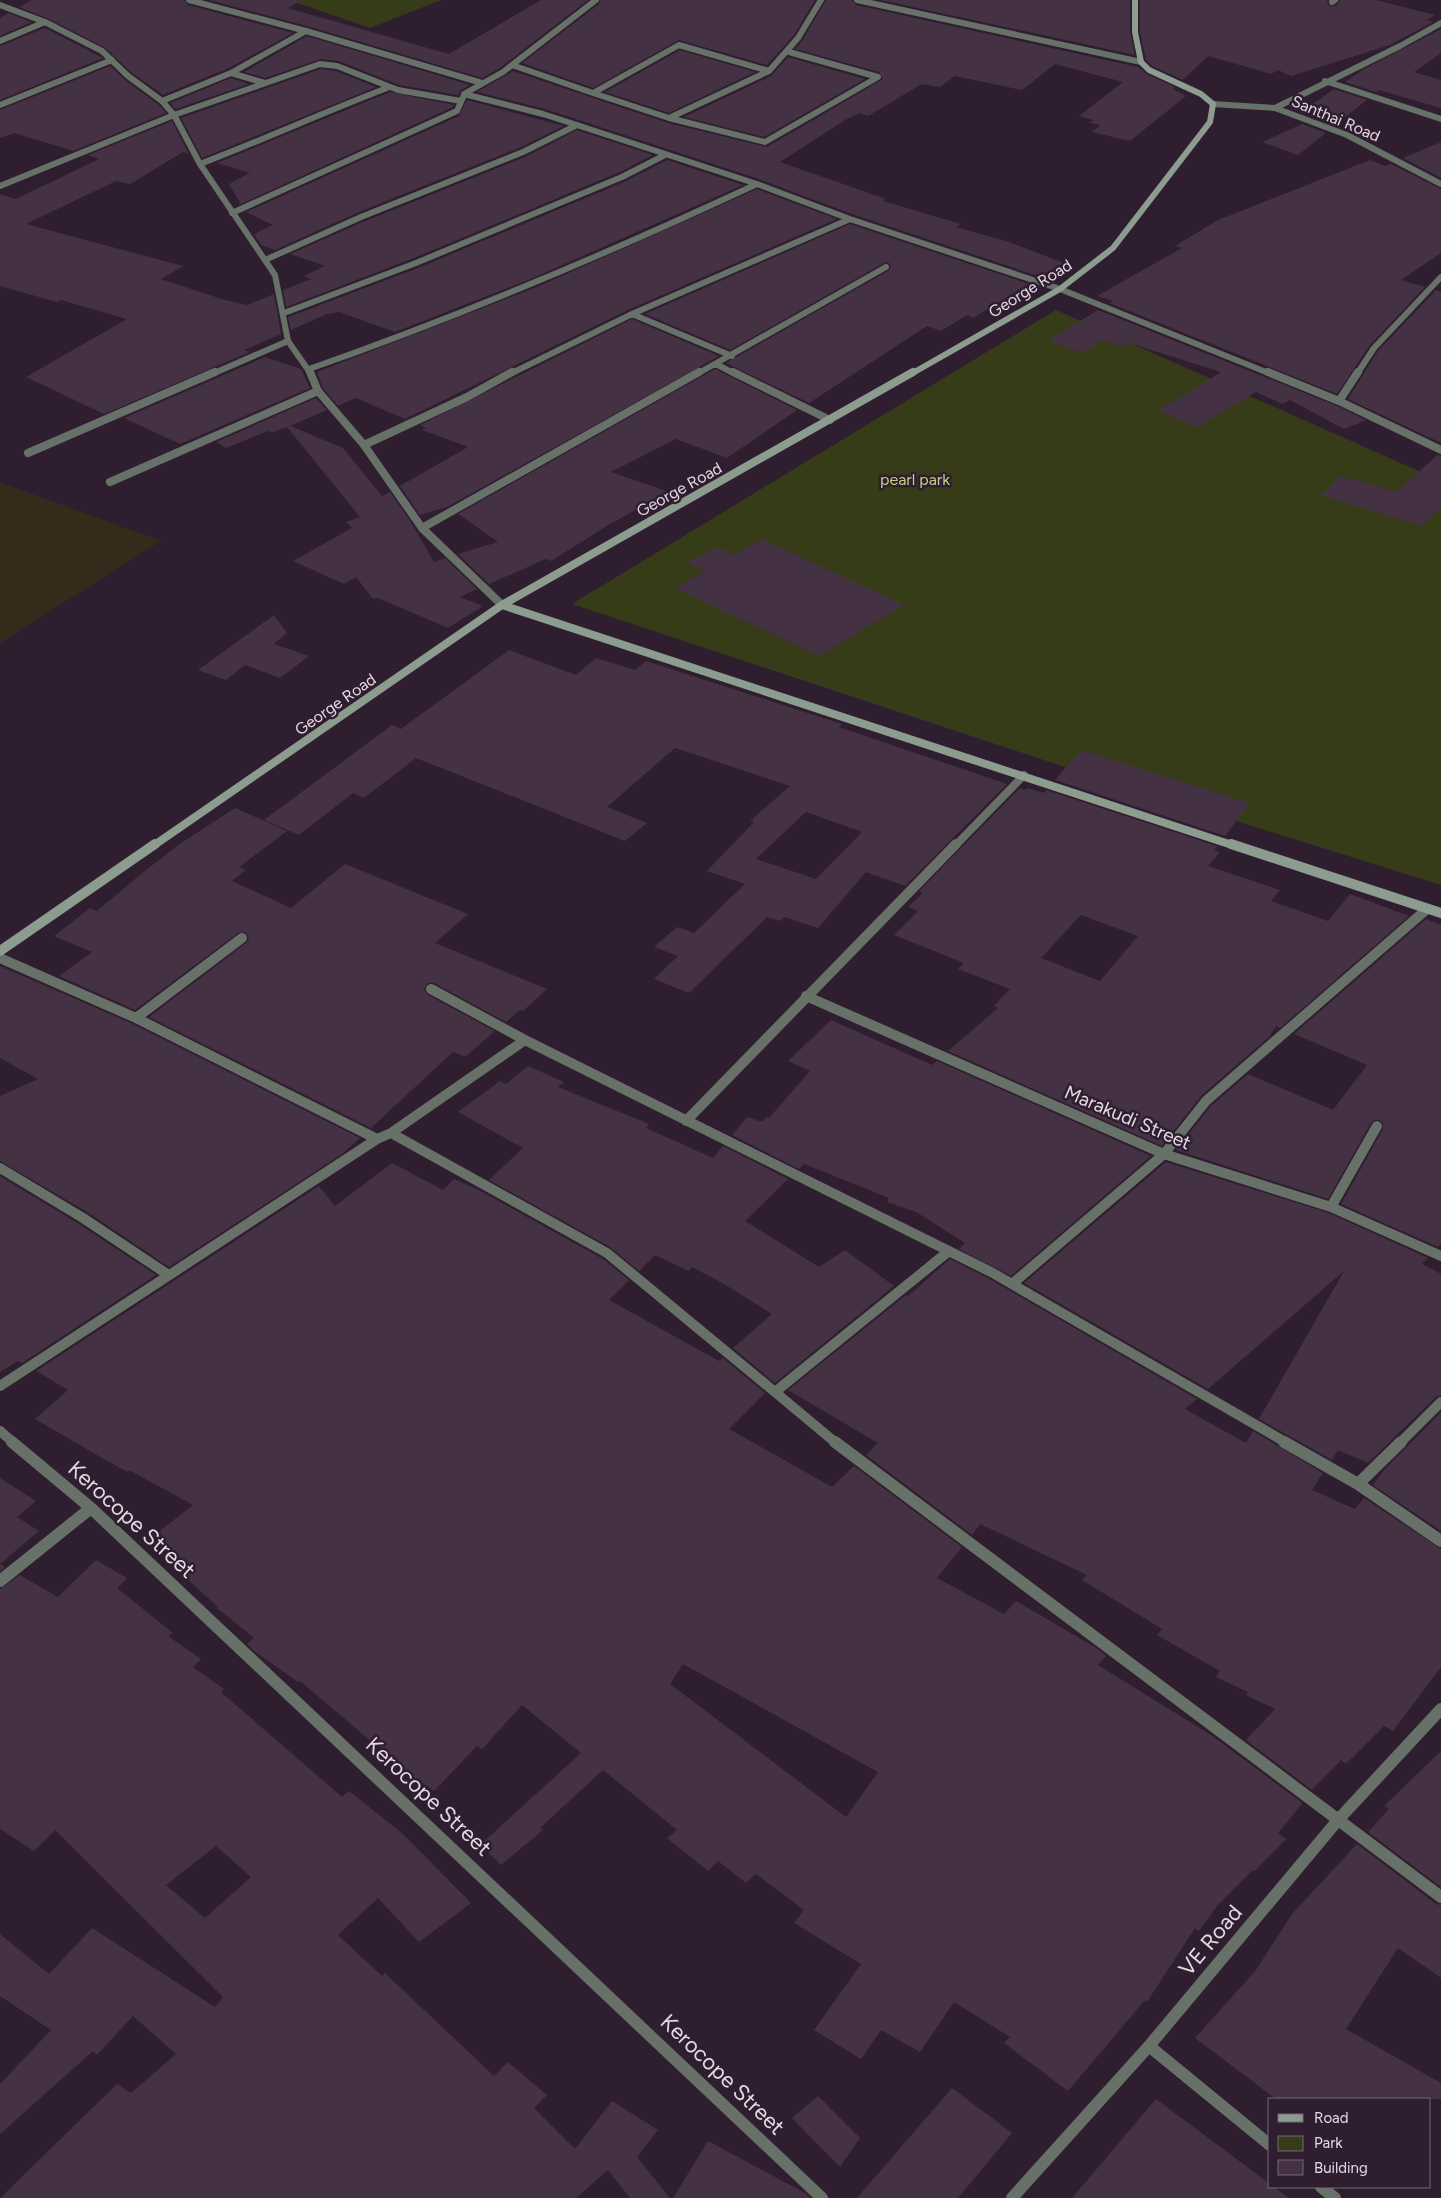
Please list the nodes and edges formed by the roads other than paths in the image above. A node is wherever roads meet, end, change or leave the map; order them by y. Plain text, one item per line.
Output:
1 (189, 0) edge
2 (596, 0) edge
3 (821, 0) edge
4 (857, 0) edge
5 (1134, 0) edge
6 (0, 5) edge
7 (45, 22) junction
8 (1441, 23) edge
9 (306, 31) junction
10 (0, 41) edge
11 (789, 52) junction
12 (112, 60) junction
13 (1141, 62) junction
14 (512, 65) junction
15 (768, 71) junction
16 (231, 72) junction
17 (1325, 81) junction
18 (265, 83) junction
19 (482, 83) junction
20 (387, 88) junction
21 (593, 93) junction
22 (464, 94) junction
23 (461, 101) junction
24 (162, 102) junction
25 (1212, 104) junction
26 (0, 105) edge
27 (1276, 108) junction
28 (174, 115) junction
29 (669, 118) junction
30 (1441, 119) edge
31 (577, 124) junction
32 (665, 156) junction
33 (200, 164) junction
34 (1440, 183) edge
35 (757, 184) junction
36 (0, 186) edge
37 (232, 214) junction
38 (850, 219) junction
39 (265, 260) junction
40 (886, 267) dead end
41 (1441, 277) edge
42 (1060, 289) junction
43 (284, 313) junction
44 (632, 314) junction
45 (288, 341) junction
46 (732, 356) junction
47 (716, 364) junction
48 (309, 369) junction
49 (318, 391) junction
50 (1339, 400) junction
51 (830, 420) junction
52 (364, 445) junction
53 (1441, 450) edge
54 (28, 453) dead end
55 (110, 482) dead end
56 (422, 528) junction
57 (502, 605) junction
58 (1024, 775) junction
59 (1427, 909) junction
60 (1441, 913) edge
61 (242, 938) dead end
62 (0, 951) edge
63 (0, 958) edge
64 (431, 989) dead end
65 (806, 996) junction
66 (136, 1018) junction
67 (525, 1040) junction
68 (686, 1121) junction
69 (1377, 1126) dead end
70 (390, 1133) junction
71 (377, 1139) junction
72 (1164, 1154) junction
73 (0, 1168) edge
74 (1331, 1207) junction
75 (949, 1251) junction
76 (1441, 1256) edge
77 (167, 1274) junction
78 (1012, 1284) junction
79 (0, 1386) edge
80 (775, 1392) junction
81 (1441, 1402) edge
82 (0, 1431) edge
83 (1358, 1484) junction
84 (91, 1508) junction
85 (1441, 1541) edge
86 (0, 1581) edge
87 (1441, 1709) edge
88 (1338, 1820) junction
89 (1441, 1897) edge
90 (1149, 2046) junction
91 (1268, 2143) edge
92 (1322, 2188) edge
93 (822, 2198) edge
94 (1012, 2198) edge
95 (1335, 2198) edge

1 - 9 street
2 - 14 street
3 - 11 street
4 - 13 street
5 - 13 main road
6 - 7 street
7 - 10 street
7 - 12 street
8 - 17 street
9 - 16 street
9 - 19 street
11 - 15 street
11 - 29 street
12 - 24 street
12 - 26 street
13 - 25 main road
14 - 19 street
14 - 21 street
15 - 21 street
15 - 29 street
16 - 18 street
16 - 24 street
17 - 27 street
17 - 30 street
18 - 20 street
18 - 28 street
19 - 22 street
20 - 23 street
20 - 33 street
21 - 29 street
22 - 23 street
22 - 31 street
23 - 37 street
24 - 28 street
25 - 27 street, Santhai Road
25 - 42 main road, George Road
27 - 34 street, Santhai Road
28 - 33 street
28 - 36 street
31 - 32 street
31 - 39 street
32 - 35 street
32 - 43 street
33 - 37 street
35 - 38 street
35 - 48 street
37 - 39 street
38 - 42 street
38 - 44 street
39 - 43 street
40 - 46 street
41 - 50 street
42 - 50 street
42 - 51 main road, George Road
43 - 45 street
44 - 46 street
44 - 52 street
45 - 48 street
45 - 54 street
46 - 47 street
47 - 51 street
47 - 56 street
48 - 49 street
49 - 52 street
49 - 55 street
50 - 53 street
51 - 57 main road, George Road
52 - 56 street
56 - 57 street
57 - 58 main road
57 - 62 main road, George Road
58 - 59 main road
58 - 65 street
59 - 60 main road
59 - 72 street
61 - 66 street
63 - 66 street
64 - 67 street
65 - 68 street
65 - 72 street, Marakudi Street
66 - 71 street
67 - 68 street
67 - 70 street
68 - 75 street
69 - 74 street
70 - 71 street
70 - 80 street
71 - 77 street
72 - 74 street, Marakudi Street
72 - 78 street
73 - 77 street
74 - 76 street, Marakudi Street
75 - 78 street
75 - 80 street
77 - 79 street
78 - 83 street
80 - 88 street
81 - 83 street
82 - 84 street, Kerocope Street
83 - 85 street
84 - 86 street
84 - 93 street, Kerocope Street
87 - 88 street, VE Road
88 - 89 street
88 - 90 street, VE Road
90 - 91 street
90 - 94 street, VE Road
92 - 95 street

